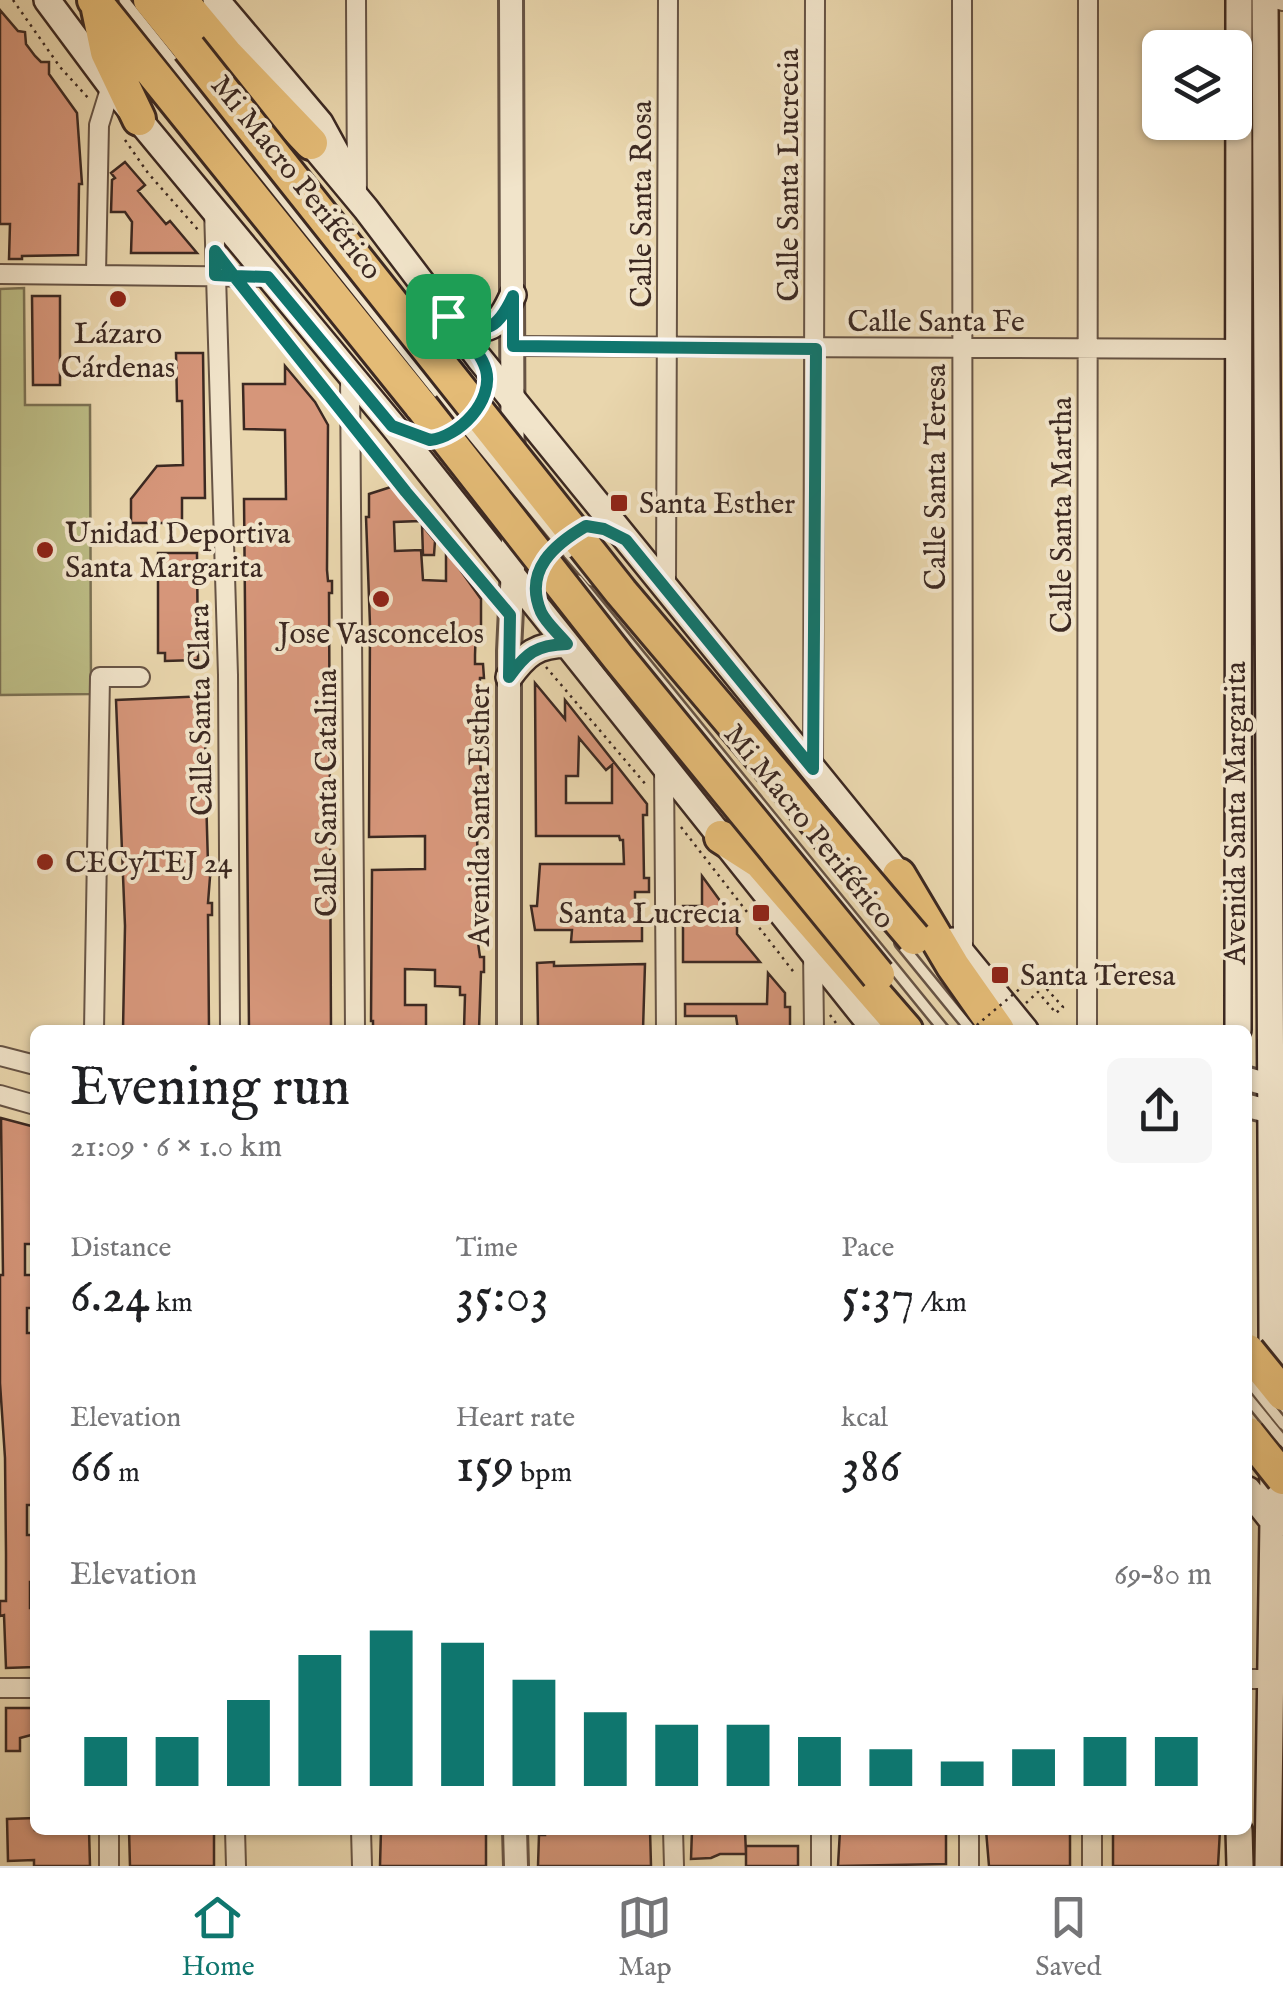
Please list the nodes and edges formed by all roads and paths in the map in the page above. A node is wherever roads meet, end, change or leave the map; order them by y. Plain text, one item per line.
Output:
1 (13, 0) edge
2 (47, 0) edge
3 (150, 0) edge
4 (182, 0) edge
5 (356, 0) edge
6 (511, 0) edge
7 (668, 0) edge
8 (816, 0) edge
9 (962, 0) edge
10 (1088, 0) edge
11 (1239, 0) edge
12 (1264, 0) edge
13 (106, 1) edge
14 (225, 4) edge
15 (111, 86) junction
16 (100, 112) junction
17 (132, 130) junction
18 (310, 143) joint
19 (357, 197) junction
20 (214, 209) junction
21 (215, 251) junction
22 (96, 273) junction
23 (0, 274) edge
24 (225, 276) junction
25 (268, 277) junction
26 (513, 296) junction
27 (448, 316) junction
28 (513, 346) junction
29 (669, 349) junction
30 (816, 349) junction
31 (962, 349) junction
32 (1088, 349) junction
33 (1239, 349) junction
34 (479, 358) junction
35 (350, 375) junction
36 (511, 393) junction
37 (1239, 415) junction
38 (351, 420) junction
39 (1275, 421) edge
40 (392, 426) junction
41 (450, 429) junction
42 (586, 526) junction
43 (626, 540) junction
44 (564, 556) junction
45 (512, 576) junction
46 (666, 589) junction
47 (540, 611) junction
48 (510, 615) junction
49 (567, 644) junction
50 (651, 651) dead end
51 (140, 677) dead end
52 (509, 677) junction
53 (1275, 716) edge
54 (664, 766) junction
55 (813, 769) junction
56 (721, 837) junction
57 (899, 875) junction
58 (904, 937) junction
59 (813, 952) junction
60 (963, 954) junction
61 (1026, 1003) dead end
62 (94, 1025) edge
63 (230, 1025) edge
64 (355, 1025) edge
65 (509, 1025) edge
66 (666, 1025) edge
67 (814, 1025) edge
68 (872, 1025) edge
69 (902, 1025) edge
70 (916, 1025) edge
71 (940, 1025) edge
72 (967, 1025) edge
73 (977, 1025) edge
74 (983, 1025) edge
75 (994, 1025) edge
76 (1021, 1025) edge
77 (1087, 1025) edge
78 (1238, 1025) edge
79 (0, 1056) edge
80 (30, 1064) edge
81 (1267, 1084) edge
82 (0, 1095) edge
83 (30, 1104) edge
84 (1267, 1111) edge
85 (1270, 1276) junction
86 (1252, 1300) edge
87 (1252, 1313) edge
88 (1267, 1344) edge
89 (1252, 1385) edge
90 (1283, 1394) edge
91 (1252, 1403) edge
92 (1283, 1424) edge
93 (1283, 1442) edge
94 (1252, 1446) edge
95 (1270, 1501) edge
96 (1259, 1679) edge
97 (0, 1688) edge
98 (30, 1688) edge
99 (109, 1835) edge
100 (235, 1835) edge
101 (361, 1835) edge
102 (515, 1835) edge
103 (673, 1835) edge
104 (821, 1835) edge
105 (968, 1835) edge
106 (1092, 1835) edge
107 (1239, 1835) edge
108 (110, 1866) edge
109 (236, 1866) edge
110 (362, 1866) edge
111 (516, 1866) edge
112 (674, 1866) edge
113 (821, 1866) edge
114 (969, 1866) edge
115 (1092, 1866) edge
116 (1240, 1866) edge
117 (1268, 1866) edge

1 - 16 path
2 - 15 main road
3 - 58 highway, bridge
4 - 18 highway
5 - 19 street
6 - 26 street, Avenida Santa Esther
7 - 29 street, Calle Santa Rosa
8 - 30 street, Calle Santa Lucrecia
9 - 31 street, Calle Santa Teresa
10 - 32 street, Calle Santa Martha
11 - 33 main road, Avenida Santa Margarita
12 - 39 main road, Avenida Santa Margarita
13 - 17 highway
13 - 41 lane, Mi Macro Periférico
13 - 70 highway, bridge
14 - 19 main road
15 - 16 street
15 - 17 main road
16 - 22 street
17 - 20 main road
17 - 21 path
18 - 19 main road
19 - 27 main road
20 - 21 street, Calle Santa Clara
20 - 25 main road
21 - 24 street, Calle Santa Clara
22 - 23 street
22 - 24 street
24 - 25 street
24 - 38 path
24 - 63 street, Calle Santa Clara
25 - 35 main road
26 - 27 main road
26 - 28 street, Avenida Santa Esther
27 - 34 main road
28 - 29 street, Calle Santa Fe
28 - 36 street, Avenida Santa Esther
29 - 30 street, Calle Santa Fe
29 - 46 street, Calle Santa Rosa
30 - 31 street, Calle Santa Fe
30 - 55 street, Calle Santa Lucrecia
31 - 32 street, Calle Santa Fe
31 - 60 street, Calle Santa Teresa
32 - 33 street, Calle Santa Fe
32 - 77 street, Calle Santa Martha
33 - 37 main road, Avenida Santa Margarita
34 - 36 main road
34 - 41 main road
35 - 38 street, Calle Santa Catalina
35 - 40 main road
36 - 41 main road
36 - 43 main road
36 - 45 street, Avenida Santa Esther
37 - 39 street
37 - 78 main road, Avenida Santa Margarita
38 - 48 path
38 - 64 street, Calle Santa Catalina
39 - 53 main road, Avenida Santa Margarita
40 - 41 main road
40 - 45 main road
41 - 44 lane, Mi Macro Periférico, bridge
42 - 43 main road
42 - 45 main road
42 - 47 main road
43 - 46 main road
44 - 50 lane, Mi Macro Periférico
44 - 71 lane, Mi Macro Periférico
45 - 47 main road
45 - 48 street, Avenida Santa Esther
46 - 55 main road
47 - 49 main road
48 - 52 street, Avenida Santa Esther
49 - 52 main road
49 - 54 main road
51 - 62 street
52 - 65 street, Avenida Santa Esther
53 - 81 main road, Avenida Santa Margarita
54 - 56 main road
54 - 66 street
55 - 57 main road
56 - 59 main road
56 - 69 highway
57 - 60 main road
57 - 75 highway
58 - 72 lane, Mi Macro Periférico
58 - 74 highway
59 - 67 street
59 - 68 main road
60 - 76 main road
61 - 73 path, bridge
79 - 80 street
81 - 84 main road, Avenida Santa Margarita
82 - 83 street
84 - 85 main road, Avenida Santa Margarita
85 - 86 main road
85 - 88 main road, Avenida Santa Margarita
87 - 88 main road
88 - 90 highway, bridge
88 - 95 main road, Avenida Santa Margarita
89 - 92 lane, bridge
91 - 93 lane, bridge
94 - 95 highway, bridge
95 - 96 main road, Avenida Santa Margarita
96 - 117 main road, Avenida Santa Margarita
97 - 98 street
99 - 108 street
100 - 109 street
101 - 110 street
102 - 111 street
103 - 112 street
104 - 113 street
105 - 114 street
106 - 115 street
107 - 116 main road

